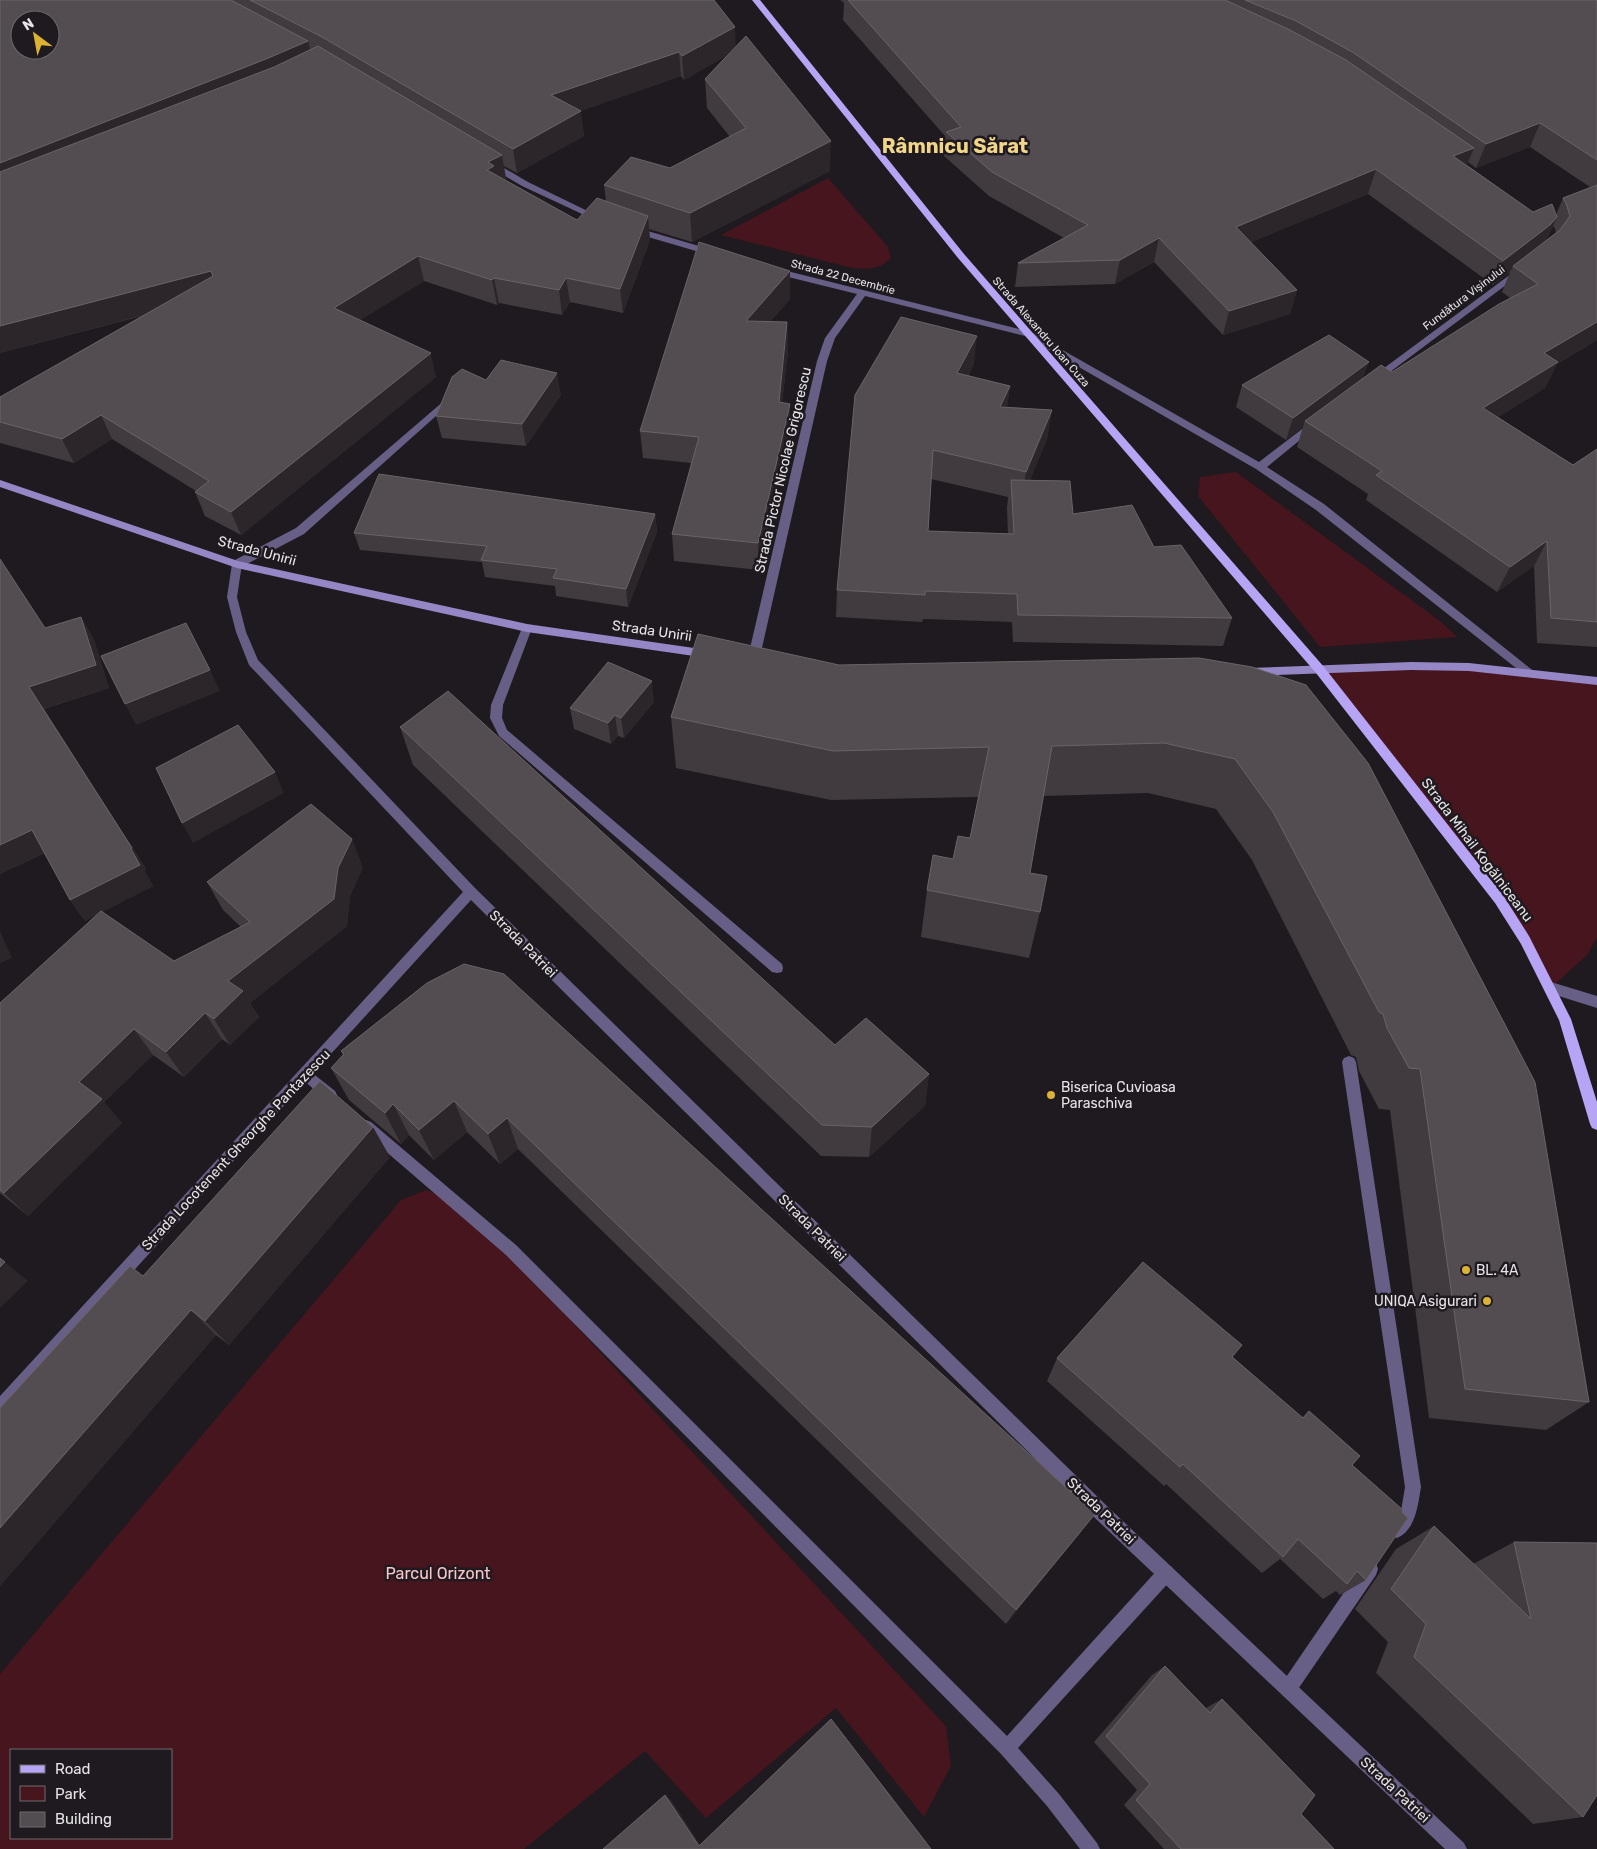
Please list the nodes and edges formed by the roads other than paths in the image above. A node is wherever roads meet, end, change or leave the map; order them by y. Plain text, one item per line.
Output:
1 (756, 0) edge
2 (483, 159) edge
3 (610, 222) edge
4 (628, 228) edge
5 (722, 256) edge
6 (1529, 264) edge
7 (768, 269) edge
8 (862, 294) junction
9 (1028, 334) junction
10 (1369, 383) edge
11 (458, 392) edge
12 (1321, 419) edge
13 (1260, 467) junction
14 (0, 483) edge
15 (237, 564) junction
16 (527, 628) junction
17 (724, 657) edge
18 (753, 661) edge
19 (1320, 670) junction
20 (1242, 672) edge
21 (1530, 673) junction
22 (1597, 681) edge
23 (471, 892) junction
24 (777, 968) dead end
25 (1551, 988) junction
26 (1597, 1002) edge
27 (1349, 1062) dead end
28 (306, 1074) junction
29 (343, 1106) edge
30 (358, 1118) edge
31 (1597, 1124) edge
32 (0, 1407) edge
33 (1166, 1573) junction
34 (1288, 1688) junction
35 (1007, 1748) junction
36 (1091, 1849) edge
37 (1458, 1849) edge

1 - 9 main road, Strada Alexandru Ioan Cuza
2 - 3 street
4 - 5 street
6 - 10 street, Fundătura Vișinului
7 - 8 street, Strada 22 Decembrie
8 - 9 street, Strada 22 Decembrie
8 - 18 street, Strada Pictor Nicolae Grigorescu
9 - 13 street, Strada 22 Decembrie
9 - 19 main road, Strada Alexandru Ioan Cuza
11 - 15 street
12 - 13 street
13 - 21 street, Strada 22 Decembrie
14 - 15 street, Strada Unirii
15 - 16 street, Strada Unirii
15 - 23 street, Strada Patriei
16 - 17 street, Strada Unirii
16 - 24 street
19 - 20 street
19 - 21 street
19 - 25 main road, Strada Mihail Kogălniceanu
21 - 22 street
23 - 28 street, Strada Locotenent Gheorghe Pantazescu
23 - 33 street, Strada Patriei
25 - 26 street
25 - 31 main road, Strada Mihail Kogălniceanu
27 - 34 street
28 - 29 street
28 - 32 street, Strada Locotenent Gheorghe Pantazescu
30 - 35 street
33 - 34 street, Strada Patriei
33 - 35 street
34 - 37 street, Strada Patriei
35 - 36 street

